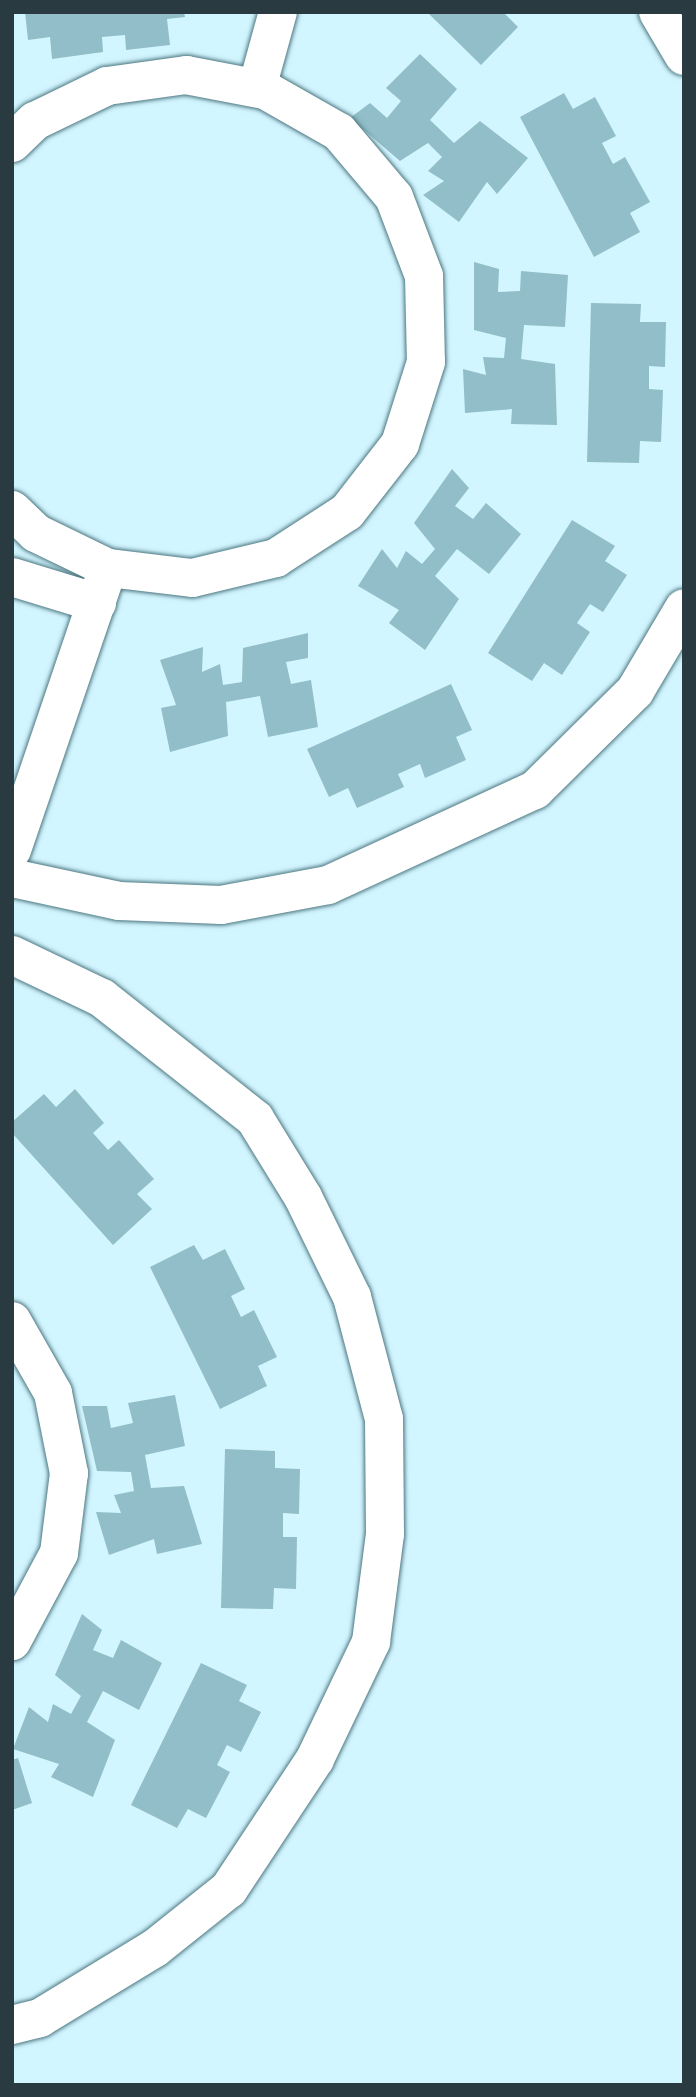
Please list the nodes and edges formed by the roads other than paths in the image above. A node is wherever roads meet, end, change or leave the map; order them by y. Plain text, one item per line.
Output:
1 (278, 12) edge
2 (658, 12) edge
3 (684, 56) edge
4 (257, 88) junction
5 (12, 143) edge
6 (12, 510) edge
7 (12, 576) edge
8 (103, 585) junction
9 (684, 608) edge
10 (12, 849) edge
11 (12, 878) edge
12 (12, 955) edge
13 (12, 1321) edge
14 (12, 1641) edge
15 (12, 2025) edge

1 - 4 street
2 - 3 street
4 - 5 street
4 - 8 street
6 - 8 street
7 - 8 street
8 - 10 street
9 - 11 street
12 - 15 street
13 - 14 street

